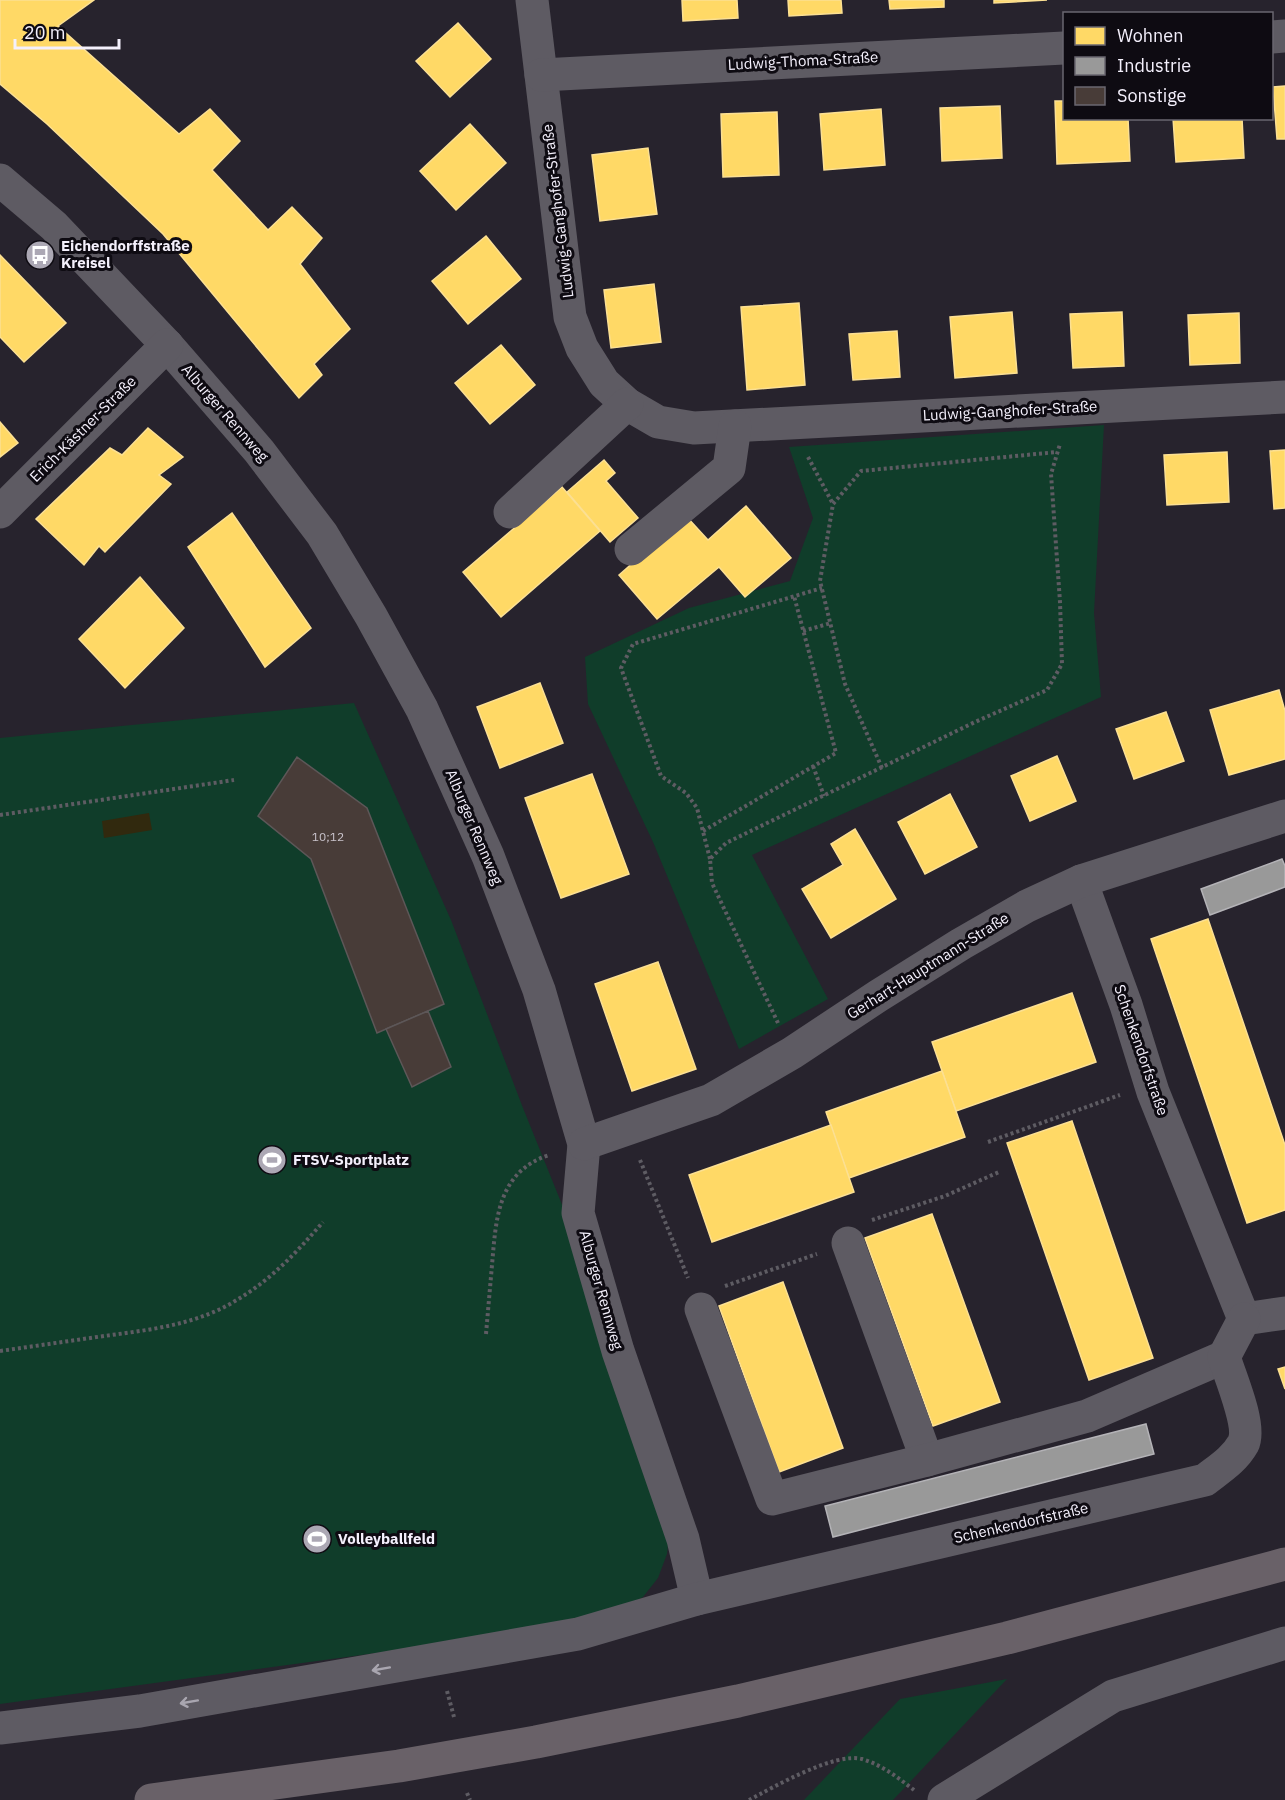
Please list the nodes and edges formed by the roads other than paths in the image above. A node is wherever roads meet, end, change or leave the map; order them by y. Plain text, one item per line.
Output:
1 (532, 0) edge
2 (1063, 48) edge
3 (541, 75) junction
4 (0, 180) edge
5 (167, 345) junction
6 (1285, 397) edge
7 (627, 404) junction
8 (735, 426) junction
9 (0, 512) edge
10 (510, 512) dead end
11 (631, 549) dead end
12 (1285, 816) edge
13 (1081, 881) junction
14 (584, 1144) junction
15 (848, 1243) dead end
16 (701, 1309) road end
17 (1285, 1313) edge
18 (1244, 1319) junction
19 (1224, 1357) junction
20 (927, 1460) junction
21 (1285, 1564) edge
22 (697, 1599) junction
23 (1285, 1642) edge
24 (0, 1728) edge
25 (932, 1797) edge
26 (151, 1800) edge

1 - 3 street, Ludwig-Ganghofer-Straße
2 - 3 street, Ludwig-Thoma-Straße
3 - 7 street, Ludwig-Ganghofer-Straße
4 - 5 street, Alburger Rennweg
5 - 9 street, Erich-Kästner-Straße
5 - 14 street, Alburger Rennweg
6 - 8 street, Ludwig-Ganghofer-Straße
7 - 8 street, Ludwig-Ganghofer-Straße
7 - 10 street
8 - 11 street
12 - 13 street, Gerhart-Hauptmann-Straße
13 - 14 street, Gerhart-Hauptmann-Straße
13 - 18 street, Schenkendorfstraße
14 - 22 street, Alburger Rennweg
15 - 20 street
16 - 20 street
17 - 18 street
18 - 19 street
19 - 20 street
19 - 22 street, Schenkendorfstraße
21 - 26 main road
22 -> 24 street
23 - 25 street

